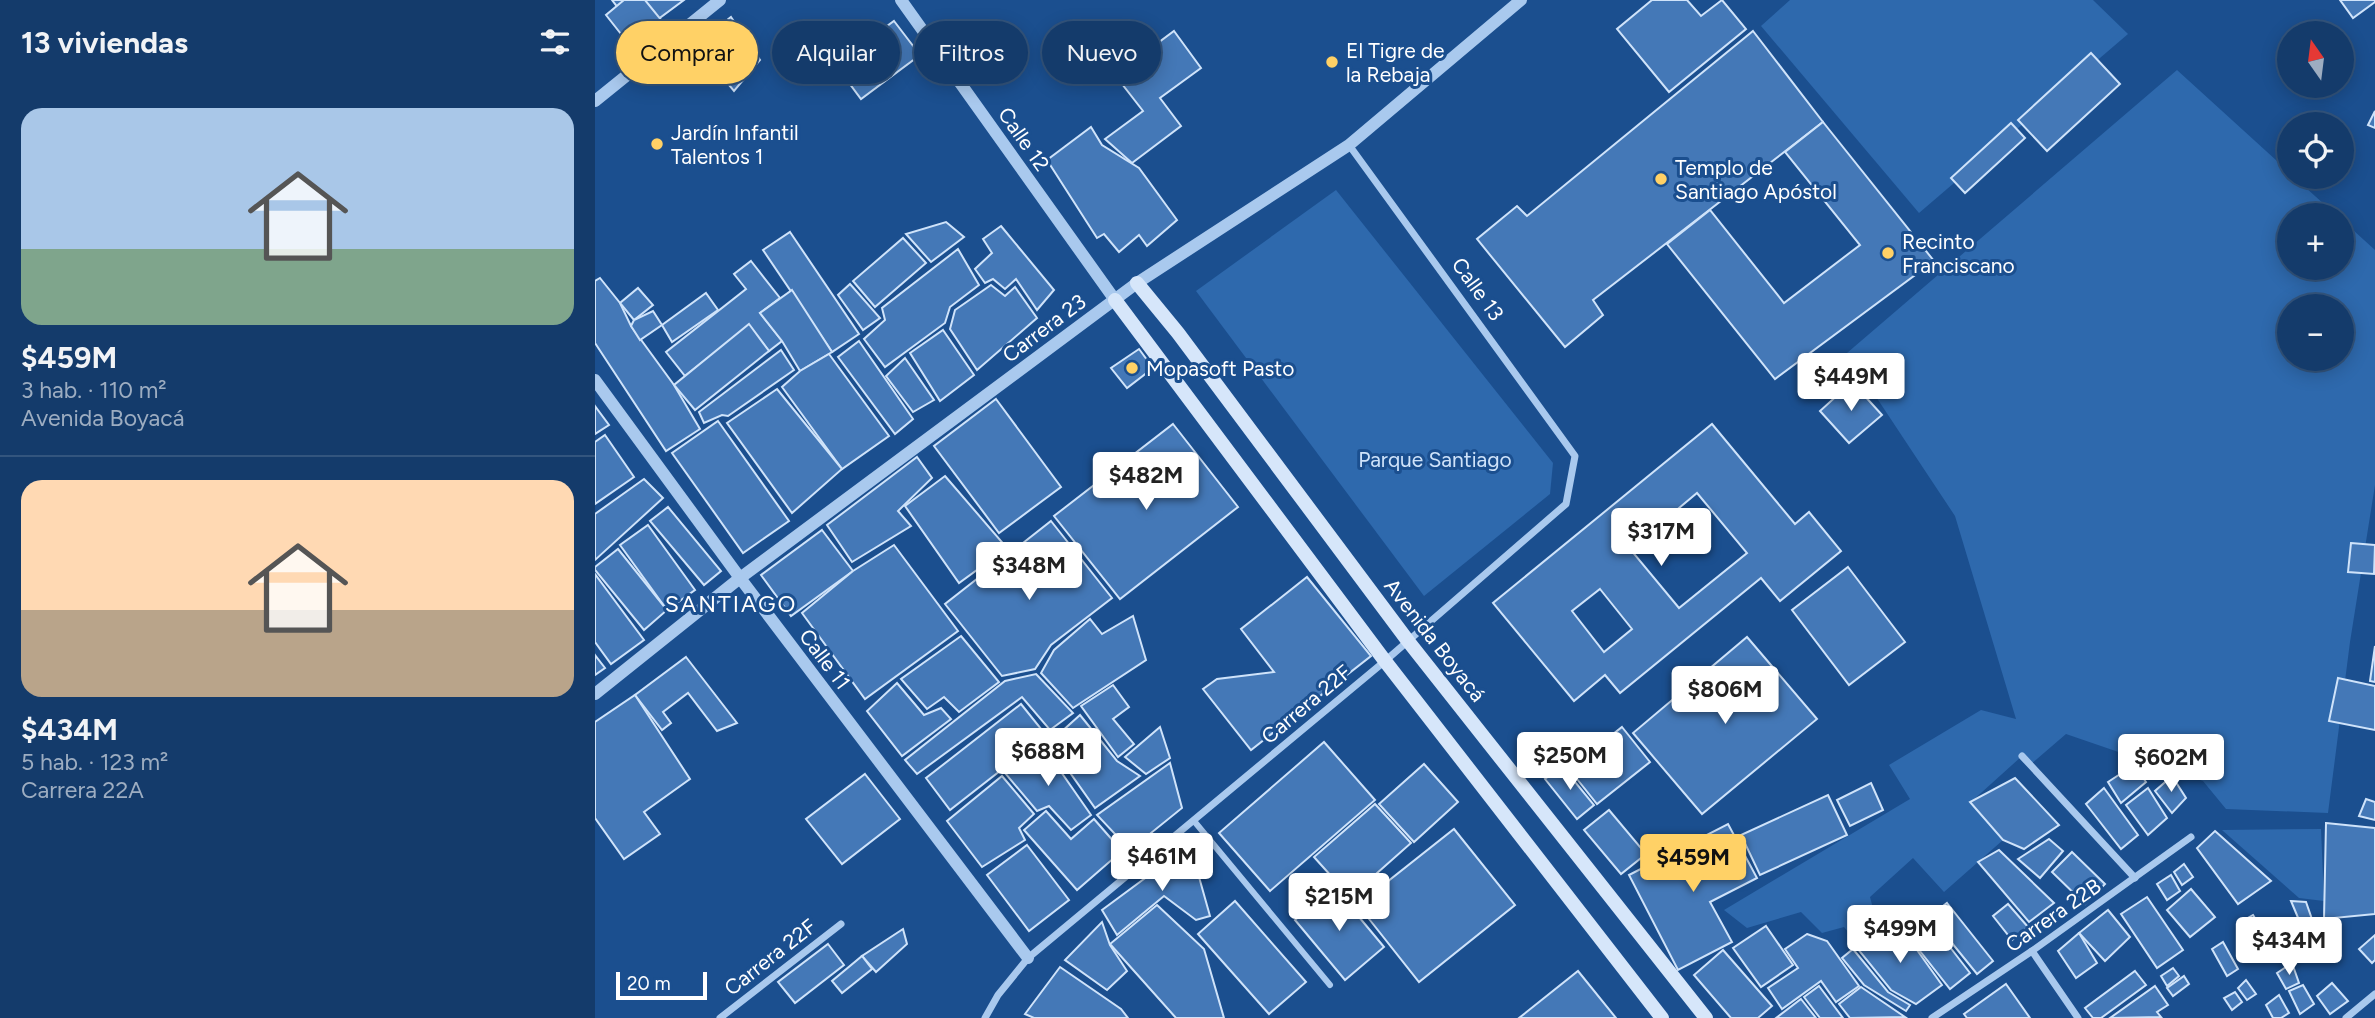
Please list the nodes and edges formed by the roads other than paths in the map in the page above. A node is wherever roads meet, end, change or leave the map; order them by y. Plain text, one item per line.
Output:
1 (720, 0) edge
2 (901, 0) edge
3 (1514, 2) edge
4 (595, 102) edge
5 (1349, 145) junction
6 (1137, 283) junction
7 (1115, 300) junction
8 (595, 380) edge
9 (1575, 456) joint
10 (740, 578) junction
11 (1408, 641) junction
12 (1385, 661) junction
13 (595, 694) edge
14 (2022, 756) dead end
15 (1194, 821) junction
16 (2191, 837) dead end
17 (2135, 878) junction
18 (841, 924) dead end
19 (2032, 951) junction
20 (1028, 958) junction
21 (1330, 985) dead end
22 (2375, 995) edge
23 (720, 1018) edge
24 (985, 1018) edge
25 (1662, 1018) edge
26 (1706, 1018) edge
27 (1932, 1018) edge
28 (2078, 1018) edge
29 (2346, 1018) edge

1 - 4 street
2 - 7 street, Calle 12
3 - 5 street, Carrera 23
5 - 6 street, Carrera 23
5 - 9 street, Calle 13
6 - 7 street, Carrera 23
6 - 11 main road, Avenida Boyacá
7 - 10 street, Carrera 23
7 - 12 main road
8 - 10 street, Calle 11
9 - 11 street, Carrera 22F
10 - 13 street, Carrera 23
10 - 20 street, Calle 11
11 - 12 street, Carrera 22F
11 - 26 main road, Avenida Boyacá
12 - 15 street, Carrera 22F
12 - 25 main road
14 - 17 street
15 - 20 street, Carrera 22F
15 - 21 street
16 - 17 street, Carrera 22B
17 - 19 street, Carrera 22B
18 - 23 street, Carrera 22F
19 - 27 street, Carrera 22B
19 - 28 street
20 - 24 street, Carrera 22F
22 - 29 street

